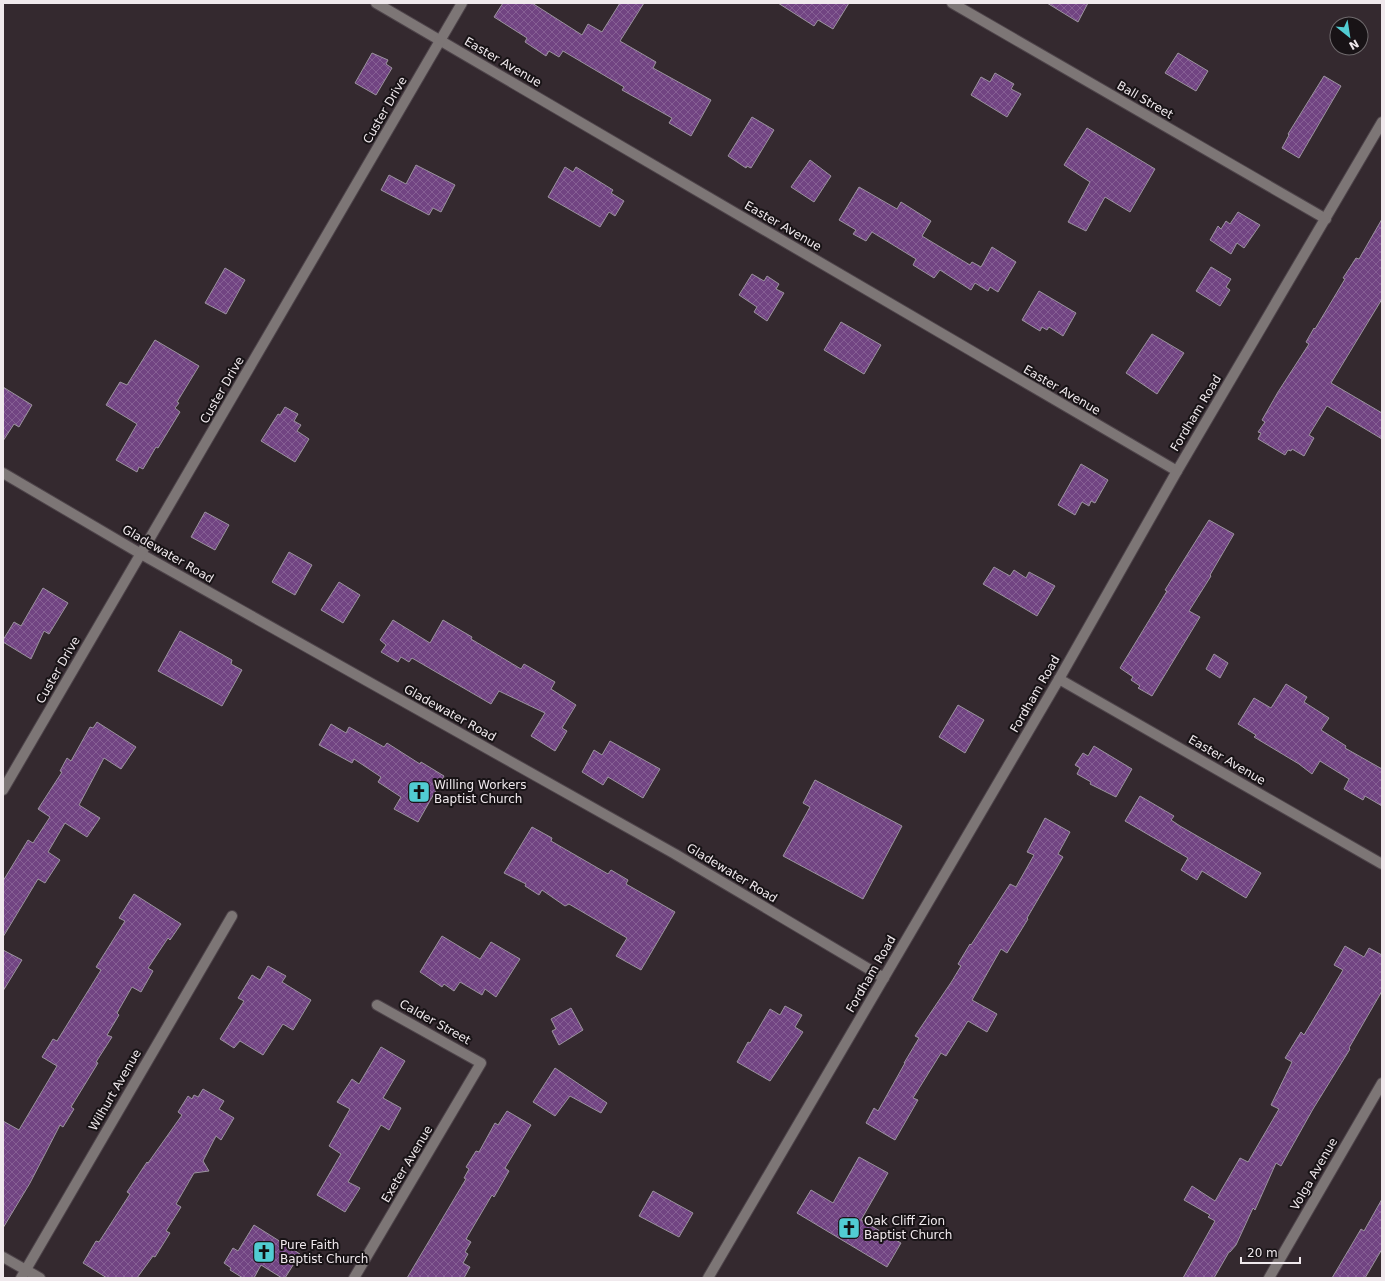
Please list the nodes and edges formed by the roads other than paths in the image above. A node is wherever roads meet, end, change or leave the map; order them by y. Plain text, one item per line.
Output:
1 (376, 3) edge
2 (462, 3) edge
3 (952, 3) edge
4 (441, 41) junction
5 (1382, 122) edge
6 (1326, 219) junction
7 (1177, 471) junction
8 (3, 473) edge
9 (141, 554) junction
10 (1058, 679) junction
11 (3, 790) edge
12 (1382, 864) edge
13 (232, 916) dead end
14 (884, 978) junction
15 (376, 1005) dead end
16 (481, 1063) joint
17 (1382, 1084) edge
18 (3, 1257) edge
19 (24, 1274) edge
20 (40, 1278) edge
21 (354, 1278) edge
22 (708, 1278) edge
23 (1269, 1278) edge

1 - 4 street, Easter Avenue
2 - 4 street, Custer Drive
3 - 6 street, Ball Street
4 - 7 street, Easter Avenue
4 - 9 street, Custer Drive
5 - 6 street, Fordham Road
6 - 7 street, Fordham Road
7 - 10 street, Fordham Road
8 - 9 street, Gladewater Road
9 - 11 street, Custer Drive
9 - 14 street, Gladewater Road
10 - 12 street, Easter Avenue
10 - 14 street, Fordham Road
13 - 19 street, Wilhurt Avenue
14 - 22 street, Fordham Road
15 - 16 street, Calder Street
16 - 21 street, Exeter Avenue
17 - 23 street, Volga Avenue
18 - 19 street
19 - 20 street

